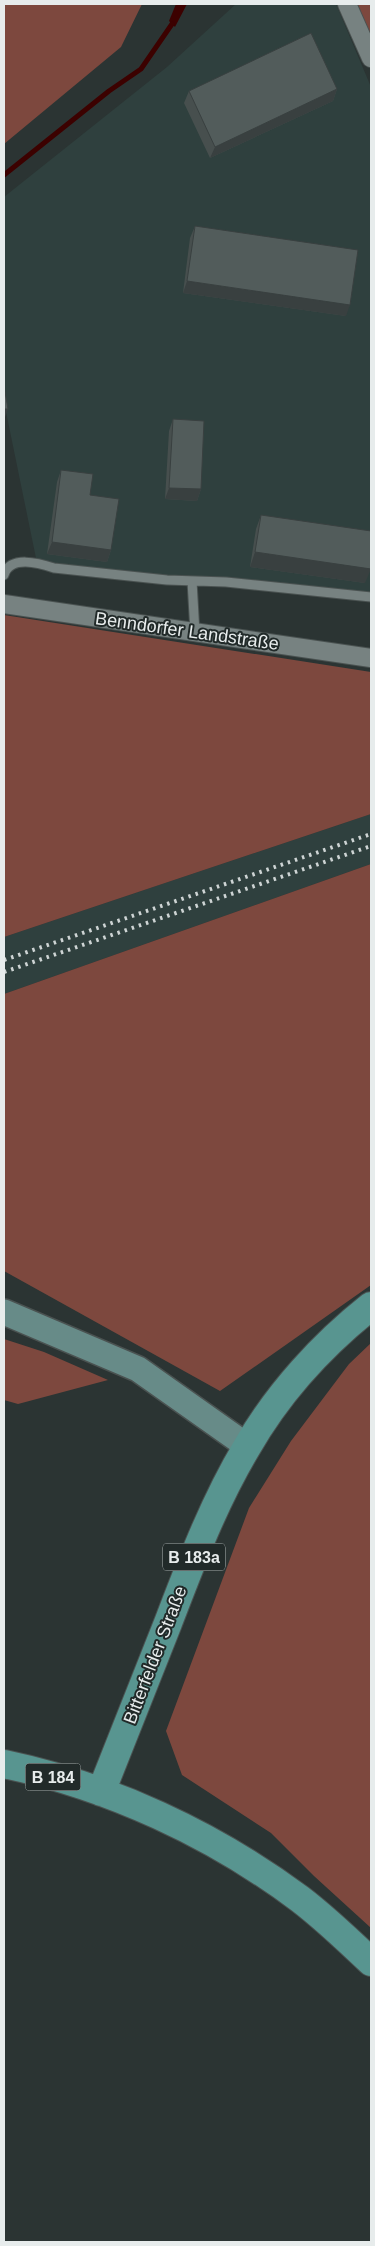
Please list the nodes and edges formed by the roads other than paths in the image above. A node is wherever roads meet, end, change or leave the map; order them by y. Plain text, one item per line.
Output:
1 (346, 4) edge
2 (371, 58) edge
3 (4, 575) edge
4 (192, 581) junction
5 (371, 597) edge
6 (4, 604) edge
7 (195, 633) junction
8 (371, 658) edge
9 (371, 1306) edge
10 (4, 1312) edge
11 (247, 1446) junction
12 (4, 1764) edge
13 (101, 1792) junction
14 (371, 1962) edge

1 - 2 street
3 - 4 lane
4 - 5 lane
4 - 7 lane
6 - 7 street, Benndorfer Landstraße
7 - 8 street, Benndorfer Landstraße
9 - 11 main road, Bitterfelder Straße / B 183a
10 - 11 main road
11 - 13 main road, Bitterfelder Straße / B 183a
12 - 13 main road, B 184
13 - 14 main road

